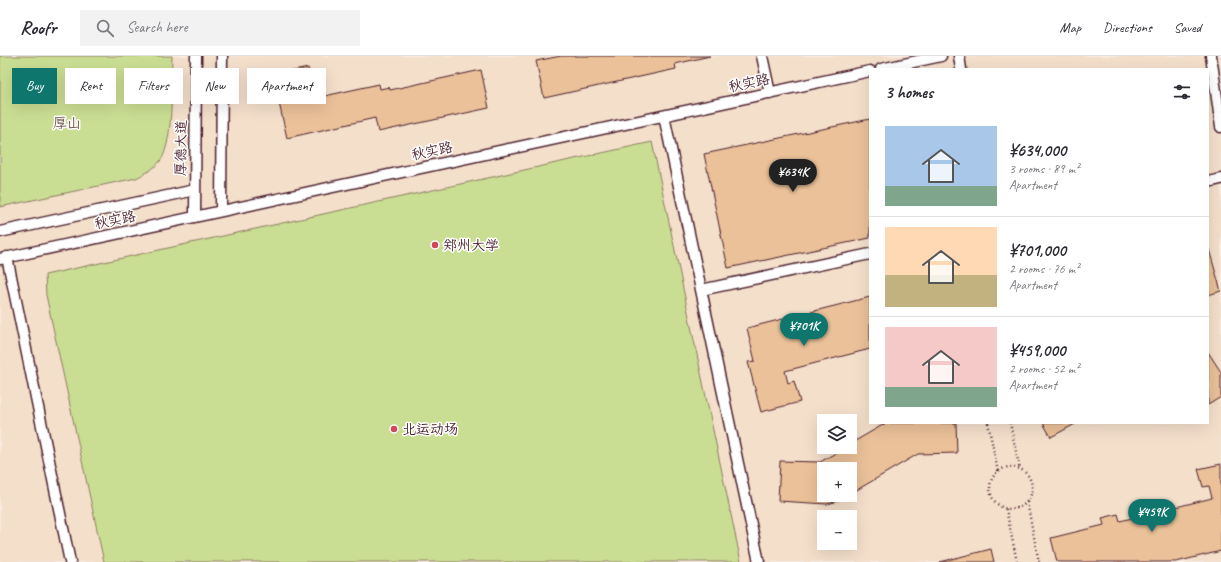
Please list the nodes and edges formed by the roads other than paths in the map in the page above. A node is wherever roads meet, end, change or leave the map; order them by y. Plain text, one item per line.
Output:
1 (196, 56) edge
2 (222, 56) edge
3 (762, 56) edge
4 (941, 56) edge
5 (959, 56) edge
6 (1211, 56) edge
7 (886, 68) edge
8 (962, 68) edge
9 (869, 71) edge
10 (770, 93) junction
11 (664, 116) junction
12 (1221, 127) edge
13 (1221, 179) edge
14 (1209, 182) edge
15 (195, 190) junction
16 (221, 211) junction
17 (195, 217) junction
18 (0, 232) edge
19 (869, 254) edge
20 (4, 258) edge
21 (701, 290) junction
22 (70, 562) edge
23 (759, 562) edge

1 - 15 lane, 厚德大道
2 - 16 lane
3 - 10 lane
4 - 7 lane
5 - 8 lane
6 - 12 lane
9 - 10 lane, 秋实路
10 - 11 lane, 秋实路
11 - 16 lane, 秋实路
11 - 21 lane
13 - 14 lane
15 - 17 lane, 厚德大道
15 - 18 lane
16 - 17 lane, 秋实路
17 - 20 lane, 秋实路
19 - 21 lane
20 - 22 lane
21 - 23 lane

